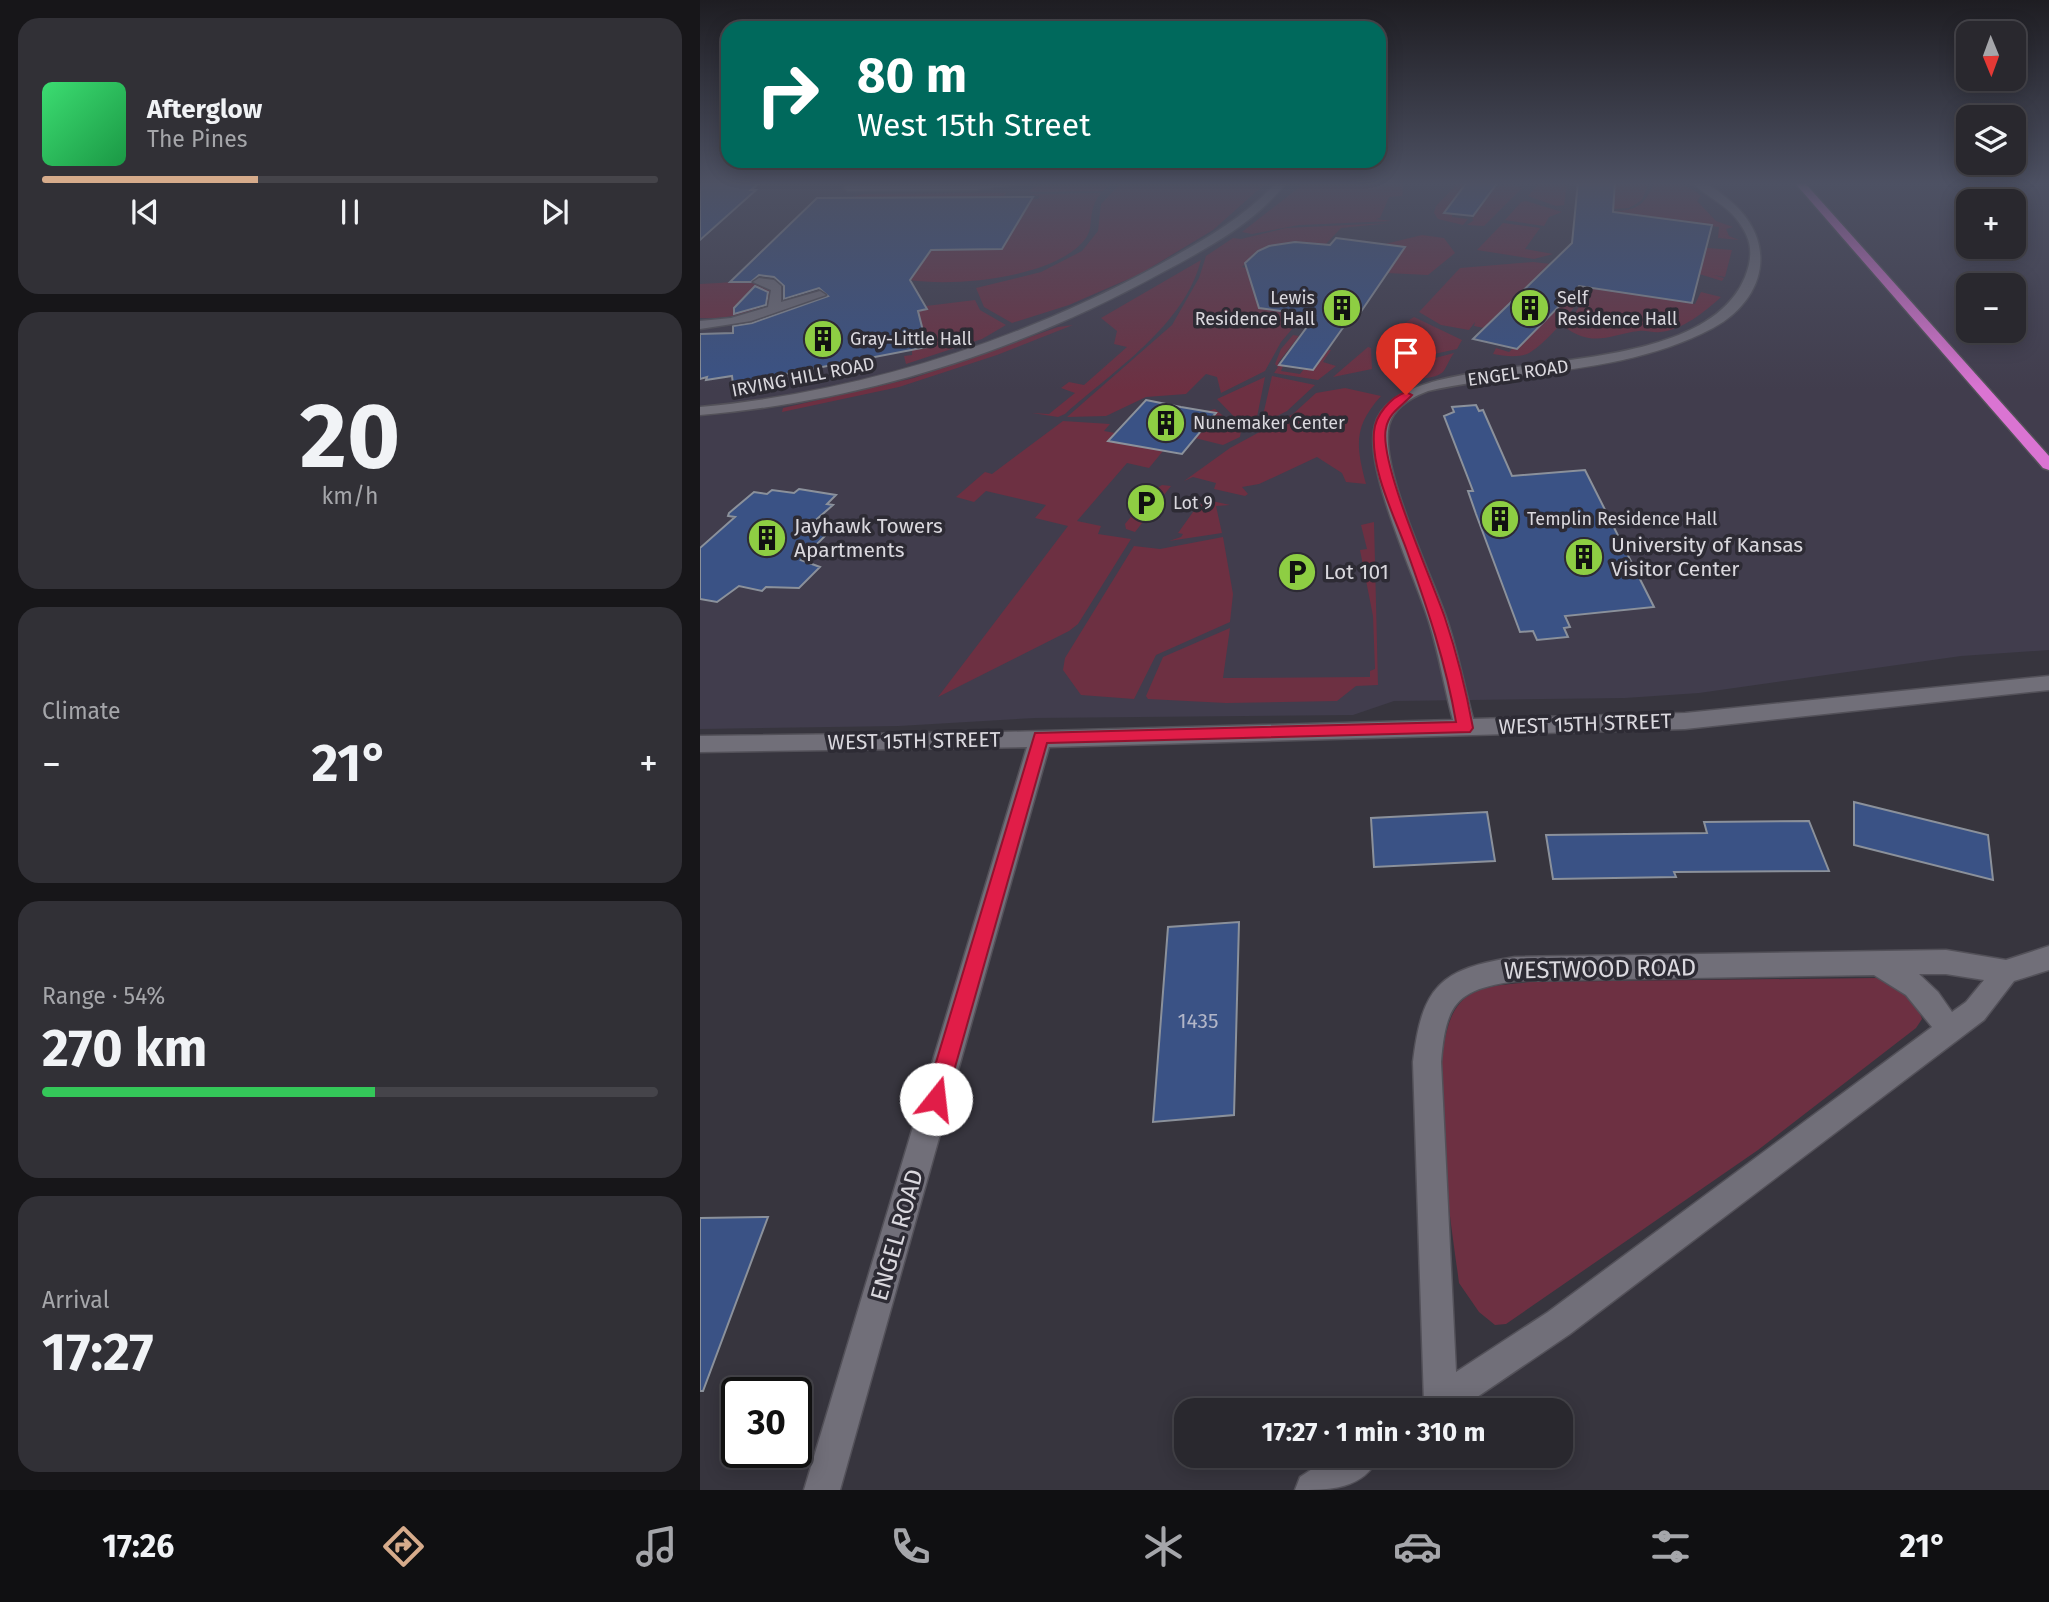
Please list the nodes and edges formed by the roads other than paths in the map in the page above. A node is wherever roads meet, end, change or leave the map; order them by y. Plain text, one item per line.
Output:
1 (1191, 252) edge
2 (1758, 252) edge
3 (1859, 252) edge
4 (759, 282) dead end
5 (819, 291) dead end
6 (774, 308) junction
7 (700, 325) edge
8 (723, 325) junction
9 (718, 340) dead end
10 (700, 411) edge
11 (2049, 466) edge
12 (2049, 683) edge
13 (1465, 728) junction
14 (1041, 737) junction
15 (700, 744) edge
16 (2049, 958) edge
17 (1879, 965) junction
18 (2006, 972) junction
19 (1949, 1031) junction
20 (1435, 1398) edge
21 (1447, 1398) edge
22 (1345, 1468) edge
23 (822, 1490) edge
24 (1313, 1490) edge

1 - 10 street, IRVING HILL ROAD
2 - 13 street, ENGEL ROAD
3 - 11 highway
4 - 6 street
5 - 6 street
6 - 8 street
7 - 8 street
8 - 9 street
12 - 13 street, WEST 15TH STREET
13 - 14 street, WEST 15TH STREET
14 - 15 street, WEST 15TH STREET
14 - 23 street, ENGEL ROAD
16 - 18 street, WESTWOOD ROAD
17 - 18 street, WESTWOOD ROAD
17 - 19 street, WESTWOOD ROAD
17 - 20 street, WESTWOOD ROAD
18 - 19 street, WESTWOOD ROAD
19 - 21 street, WESTWOOD ROAD
22 - 24 street

